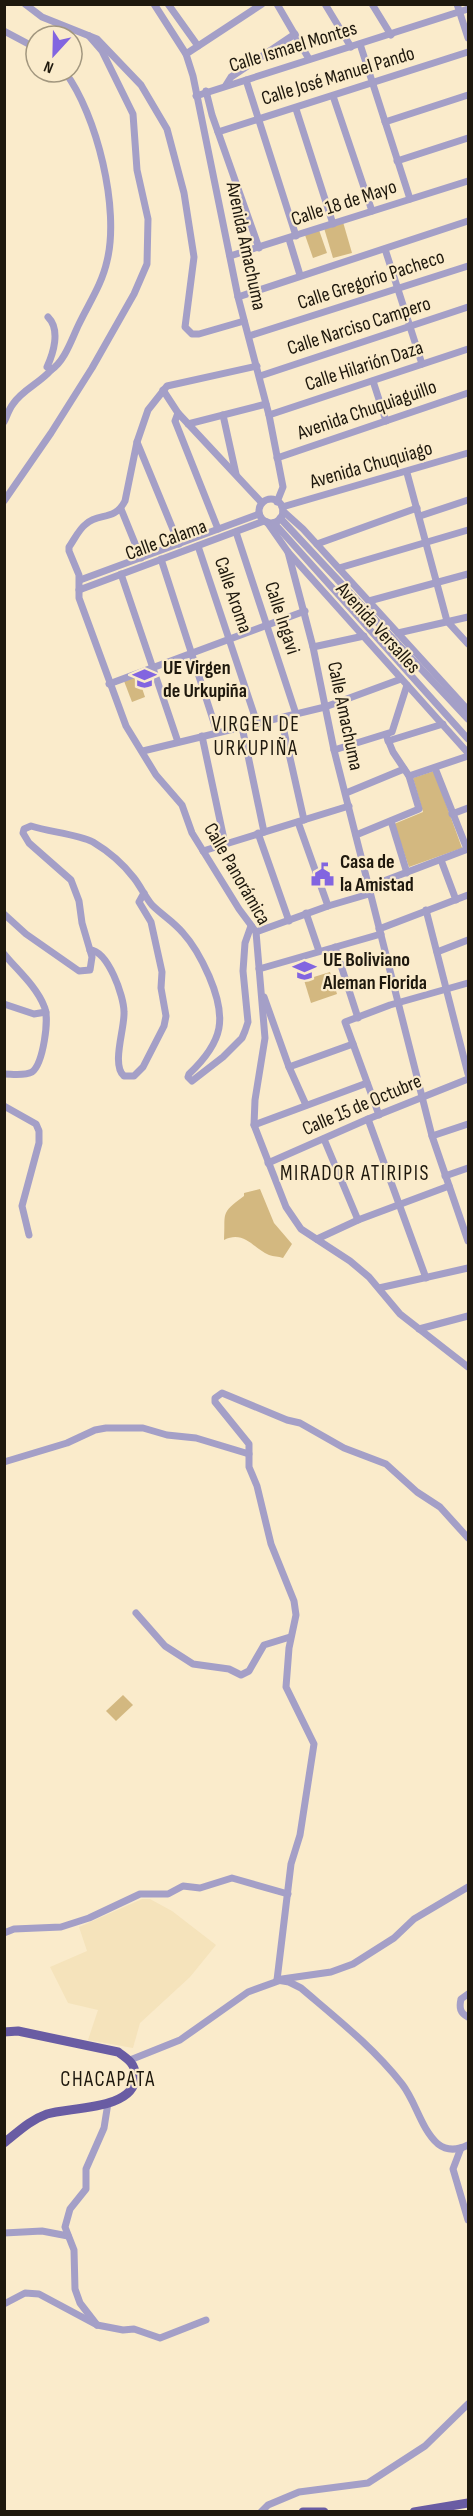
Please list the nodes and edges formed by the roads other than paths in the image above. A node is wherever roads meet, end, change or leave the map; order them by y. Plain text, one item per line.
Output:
1 (25, 4) edge
2 (154, 4) edge
3 (180, 4) edge
4 (262, 4) edge
5 (278, 4) edge
6 (325, 4) edge
7 (372, 4) edge
8 (170, 7) edge
9 (458, 8) edge
10 (468, 9) edge
11 (4, 31) edge
12 (295, 34) junction
13 (391, 35) junction
14 (89, 36) junction
15 (468, 38) edge
16 (24, 42) edge
17 (360, 44) junction
18 (198, 46) junction
19 (351, 47) junction
20 (468, 52) edge
21 (186, 54) junction
22 (309, 60) junction
23 (246, 80) junction
24 (74, 84) edge
25 (372, 84) junction
26 (226, 85) junction
27 (206, 91) junction
28 (468, 95) edge
29 (196, 96) junction
30 (333, 96) junction
31 (296, 109) junction
32 (259, 117) junction
33 (385, 122) junction
34 (219, 132) junction
35 (468, 138) edge
36 (397, 161) junction
37 (468, 181) edge
38 (410, 199) junction
39 (372, 211) junction
40 (468, 221) edge
41 (333, 224) junction
42 (292, 238) junction
43 (259, 248) junction
44 (385, 249) junction
45 (230, 256) junction
46 (468, 266) edge
47 (300, 275) junction
48 (398, 289) junction
49 (238, 297) junction
50 (468, 306) edge
51 (48, 317) dead end
52 (244, 321) junction
53 (410, 327) junction
54 (249, 336) junction
55 (468, 349) edge
56 (422, 364) junction
57 (257, 366) junction
58 (51, 370) junction
59 (260, 376) junction
60 (374, 381) junction
61 (163, 390) junction
62 (468, 393) edge
63 (266, 404) junction
64 (178, 413) junction
65 (223, 415) junction
66 (269, 415) junction
67 (386, 421) junction
68 (4, 422) edge
69 (188, 424) junction
70 (137, 442) junction
71 (468, 453) edge
72 (277, 458) junction
73 (407, 473) junction
74 (236, 475) junction
75 (468, 500) edge
76 (4, 501) edge
77 (262, 503) junction
78 (121, 509) junction
79 (419, 512) junction
80 (273, 515) junction
81 (218, 529) junction
82 (468, 530) edge
83 (236, 532) junction
84 (427, 542) junction
85 (179, 544) junction
86 (317, 544) junction
87 (198, 546) junction
88 (288, 552) junction
89 (141, 558) junction
90 (161, 559) junction
91 (339, 568) junction
92 (121, 574) junction
93 (468, 574) edge
94 (80, 580) junction
95 (438, 582) junction
96 (79, 590) junction
97 (369, 601) junction
98 (305, 611) junction
99 (468, 617) edge
100 (447, 621) junction
101 (267, 624) junction
102 (398, 633) junction
103 (364, 636) junction
104 (230, 638) junction
105 (468, 644) edge
106 (313, 647) junction
107 (191, 652) junction
108 (152, 667) junction
109 (401, 678) junction
110 (109, 684) junction
111 (407, 685) junction
112 (467, 706) edge
113 (325, 707) junction
114 (296, 714) junction
115 (281, 718) junction
116 (468, 719) edge
117 (257, 723) junction
118 (443, 724) junction
119 (242, 727) junction
120 (217, 732) junction
121 (202, 736) junction
122 (387, 738) junction
123 (468, 739) edge
124 (177, 742) junction
125 (334, 750) junction
126 (142, 751) junction
127 (468, 754) edge
128 (435, 768) junction
129 (404, 769) junction
130 (409, 776) junction
131 (346, 793) junction
132 (349, 806) junction
133 (468, 808) edge
134 (452, 814) junction
135 (301, 821) junction
136 (391, 821) junction
137 (261, 833) junction
138 (356, 835) junction
139 (225, 844) junction
140 (467, 849) edge
141 (203, 851) junction
142 (441, 860) junction
143 (407, 873) junction
144 (369, 890) junction
145 (144, 893) junction
146 (468, 895) edge
147 (456, 900) junction
148 (328, 906) junction
149 (426, 910) junction
150 (306, 913) junction
151 (4, 914) edge
152 (289, 921) junction
153 (254, 929) junction
154 (380, 932) junction
155 (468, 940) edge
156 (335, 947) junction
157 (90, 950) junction
158 (320, 951) junction
159 (437, 952) junction
160 (4, 954) edge
161 (259, 969) junction
162 (259, 983) junction
163 (468, 983) edge
164 (448, 991) junction
165 (4, 1004) edge
166 (399, 1004) junction
167 (46, 1012) junction
168 (358, 1017) junction
169 (468, 1037) edge
170 (460, 1040) junction
171 (353, 1044) junction
172 (289, 1067) junction
173 (4, 1074) edge
174 (468, 1074) edge
175 (468, 1079) edge
176 (367, 1083) junction
177 (423, 1097) junction
178 (306, 1105) junction
179 (4, 1106) edge
180 (378, 1115) junction
181 (368, 1119) junction
182 (468, 1124) edge
183 (254, 1125) junction
184 (432, 1136) junction
185 (324, 1139) junction
186 (268, 1163) junction
187 (468, 1168) edge
188 (445, 1176) junction
189 (449, 1186) junction
190 (400, 1204) junction
191 (358, 1220) junction
192 (466, 1226) edge
193 (29, 1235) dead end
194 (317, 1239) junction
195 (468, 1241) edge
196 (468, 1268) edge
197 (426, 1278) junction
198 (379, 1288) junction
199 (468, 1317) edge
200 (419, 1329) junction
201 (468, 1366) edge
202 (249, 1454) junction
203 (4, 1462) edge
204 (468, 1538) edge
205 (136, 1613) dead end
206 (290, 1637) junction
207 (468, 1887) edge
208 (288, 1894) junction
209 (4, 1933) edge
210 (279, 1980) junction
211 (468, 1994) edge
212 (468, 2016) edge
213 (4, 2032) edge
214 (130, 2060) junction
215 (108, 2103) junction
216 (4, 2143) edge
217 (465, 2147) edge
218 (468, 2220) edge
219 (4, 2233) edge
220 (68, 2236) junction
221 (4, 2304) edge
222 (206, 2320) dead end
223 (97, 2325) junction
224 (468, 2404) edge
225 (468, 2504) edge
226 (261, 2511) edge
227 (303, 2511) edge
228 (324, 2511) edge
229 (414, 2511) edge

1 - 14 street
2 - 21 street, Avenida Amachuma
3 - 8 street
4 - 18 street
5 - 12 street
6 - 19 street
7 - 13 street
8 - 18 street
9 - 10 street, Calle Ismael Montes
9 - 13 street, Calle Ismael Montes
9 - 15 street
11 - 16 street
12 - 22 street
12 - 26 street
13 - 17 street, Calle Ismael Montes
14 - 52 street
14 - 76 street
17 - 19 street, Calle Ismael Montes
17 - 25 street
18 - 21 street
19 - 22 street, Calle Ismael Montes
20 - 25 street, Calle José Manuel Pando
21 - 29 street, Avenida Amachuma
22 - 23 street, Calle Ismael Montes
23 - 26 street, Calle Ismael Montes
23 - 32 street
24 - 58 street
25 - 30 street, Calle José Manuel Pando
25 - 33 street
26 - 27 street, Calle Ismael Montes
27 - 29 street, Calle Ismael Montes
27 - 34 street
28 - 33 street
29 - 45 street, Avenida Amachuma
30 - 31 street, Calle José Manuel Pando
30 - 39 street
31 - 32 street, Calle José Manuel Pando
31 - 41 street
32 - 34 street, Calle José Manuel Pando
32 - 42 street
33 - 36 street
34 - 43 street
35 - 36 street
36 - 38 street
37 - 38 street, Calle 18 de Mayo
38 - 39 street, Calle 18 de Mayo
39 - 41 street, Calle 18 de Mayo
40 - 44 street
41 - 42 street, Calle 18 de Mayo
42 - 43 street, Calle 18 de Mayo
42 - 47 street
43 - 45 street, Calle 18 de Mayo
44 - 47 street
44 - 48 street
45 - 49 street, Avenida Amachuma
46 - 48 street, Calle Gregorio Pacheco
47 - 49 street
48 - 53 street
48 - 54 street, Calle Gregorio Pacheco
49 - 52 street, Avenida Amachuma
50 - 53 street, Calle Narciso Campero
51 - 58 street
52 - 54 street, Avenida Amachuma
53 - 56 street
53 - 59 street, Calle Narciso Campero
54 - 57 street, Avenida Amachuma
55 - 56 street, Calle Hilarión Daza
56 - 60 street, Calle Hilarión Daza
57 - 59 street, Avenida Amachuma
57 - 61 street
58 - 68 street
59 - 63 street, Avenida Amachuma
60 - 66 street, Calle Hilarión Daza
60 - 67 street
61 - 64 street
61 - 70 street
62 - 67 street, Avenida Chuquiaguillo
63 - 65 street
63 - 66 street, Avenida Amachuma
64 - 69 street
64 - 81 street
65 - 69 street
65 - 74 street
66 - 72 street, Avenida Amachuma
67 - 72 street, Avenida Chuquiaguillo
69 - 74 street
70 - 78 street
70 - 85 street
71 - 73 street, Avenida Chuquiago
72 - 80 street, Avenida Amachuma
73 - 79 street
73 - 80 street, Avenida Chuquiago
74 - 77 street
75 - 79 street
77 - 80 street
77 - 80 street
78 - 89 street
78 - 94 street
79 - 84 street
79 - 86 street
80 - 81 street
80 - 83 street, Calle Calama
80 - 86 street, Avenida Versalles
80 - 88 street, Avenida Versalles
80 - 116 street, Avenida Versalles
80 - 123 street, Avenida Versalles
81 - 85 street
82 - 84 street
83 - 87 street, Calle Calama
83 - 101 street, Calle Ingavi
84 - 91 street
84 - 95 street
85 - 89 street
86 - 91 street, Avenida Versalles
87 - 90 street, Calle Calama
87 - 104 street, Calle Aroma
88 - 98 street, Calle Amachuma
88 - 103 street, Avenida Versalles
89 - 94 street
90 - 92 street, Calle Calama
90 - 107 street
91 - 97 street, Avenida Versalles
92 - 96 street, Calle Calama
92 - 108 street
93 - 95 street
94 - 96 street, Calle Panorámica
95 - 97 street
95 - 100 street
96 - 110 street, Calle Panorámica
97 - 102 street, Avenida Versalles
98 - 101 street
98 - 106 street, Calle Amachuma
99 - 100 street
100 - 102 street
100 - 105 street
101 - 104 street
101 - 114 street, Calle Ingavi
102 - 112 street, Avenida Versalles
103 - 106 street
103 - 109 street, Avenida Versalles
104 - 107 street
104 - 117 street, Calle Aroma
106 - 113 street, Calle Amachuma
107 - 108 street
107 - 120 street
108 - 110 street
108 - 124 street
109 - 111 street, Avenida Versalles
109 - 113 street
110 - 126 street, Calle Panorámica
111 - 118 street, Avenida Versalles
111 - 122 street
113 - 114 street
113 - 125 street, Calle Amachuma
114 - 115 street
115 - 117 street
115 - 135 street
117 - 119 street
118 - 122 street
118 - 127 street, Avenida Versalles
119 - 120 street
119 - 137 street
120 - 121 street
121 - 124 street
121 - 139 street
122 - 125 street
122 - 129 street
124 - 126 street
125 - 131 street, Calle Amachuma
126 - 141 street, Calle Panorámica
127 - 128 street
128 - 130 street
128 - 134 street
129 - 130 street
129 - 131 street
130 - 136 street
131 - 132 street, Calle Amachuma
132 - 135 street
132 - 138 street, Calle Amachuma
133 - 134 street
134 - 140 street
135 - 137 street
135 - 148 street
136 - 138 street
136 - 143 street
137 - 139 street
137 - 152 street
138 - 144 street, Calle Amachuma
139 - 141 street
140 - 142 street
141 - 153 street, Calle Panorámica
142 - 143 street
142 - 147 street
143 - 144 street
144 - 148 street
144 - 154 street, Calle Amachuma
145 - 153 street
145 - 157 street
145 - 157 street
146 - 147 street
147 - 149 street
148 - 150 street
149 - 154 street
149 - 159 street
150 - 152 street
150 - 158 street
151 - 157 street
152 - 153 street
153 - 161 street, Calle Panorámica
154 - 156 street
154 - 166 street, Calle Amachuma
155 - 159 street
156 - 158 street
156 - 168 street
158 - 161 street
159 - 164 street
160 - 167 street
161 - 162 street, Calle Panorámica
162 - 172 street
162 - 183 street, Calle Panorámica
163 - 164 street
164 - 166 street
164 - 170 street
165 - 167 street
166 - 168 street
166 - 177 street, Calle Amachuma
167 - 173 street
168 - 171 street
169 - 170 street
170 - 174 street
171 - 172 street
171 - 176 street
172 - 178 street
175 - 177 street, Calle 15 de Octubre
176 - 178 street
176 - 180 street
177 - 180 street, Calle 15 de Octubre
177 - 184 street, Calle Amachuma
178 - 183 street
179 - 193 street
180 - 181 street, Calle 15 de Octubre
181 - 185 street, Calle 15 de Octubre
181 - 190 street
182 - 184 street
183 - 186 street, Calle Panorámica
184 - 188 street, Calle Amachuma
185 - 186 street, Calle 15 de Octubre
185 - 191 street
186 - 194 street, Calle Panorámica
187 - 188 street
188 - 189 street, Calle Amachuma
189 - 190 street
189 - 192 street, Calle Amachuma
190 - 191 street
190 - 197 street
191 - 194 street
192 - 195 street, Calle Amachuma
194 - 198 street, Calle Panorámica
196 - 197 street
197 - 198 street
198 - 200 street, Calle Panorámica
199 - 200 street
200 - 201 street, Calle Panorámica
202 - 203 street
202 - 204 street
202 - 206 street
205 - 206 street
206 - 208 street
207 - 210 street
208 - 209 street
208 - 210 street
210 - 214 street
210 - 217 street
211 - 212 street
213 - 214 main road
214 - 215 main road
215 - 216 main road
215 - 220 street
217 - 218 street
219 - 220 street
220 - 223 street
221 - 223 street
222 - 223 street
224 - 226 street
225 - 229 main road
227 - 228 main road

